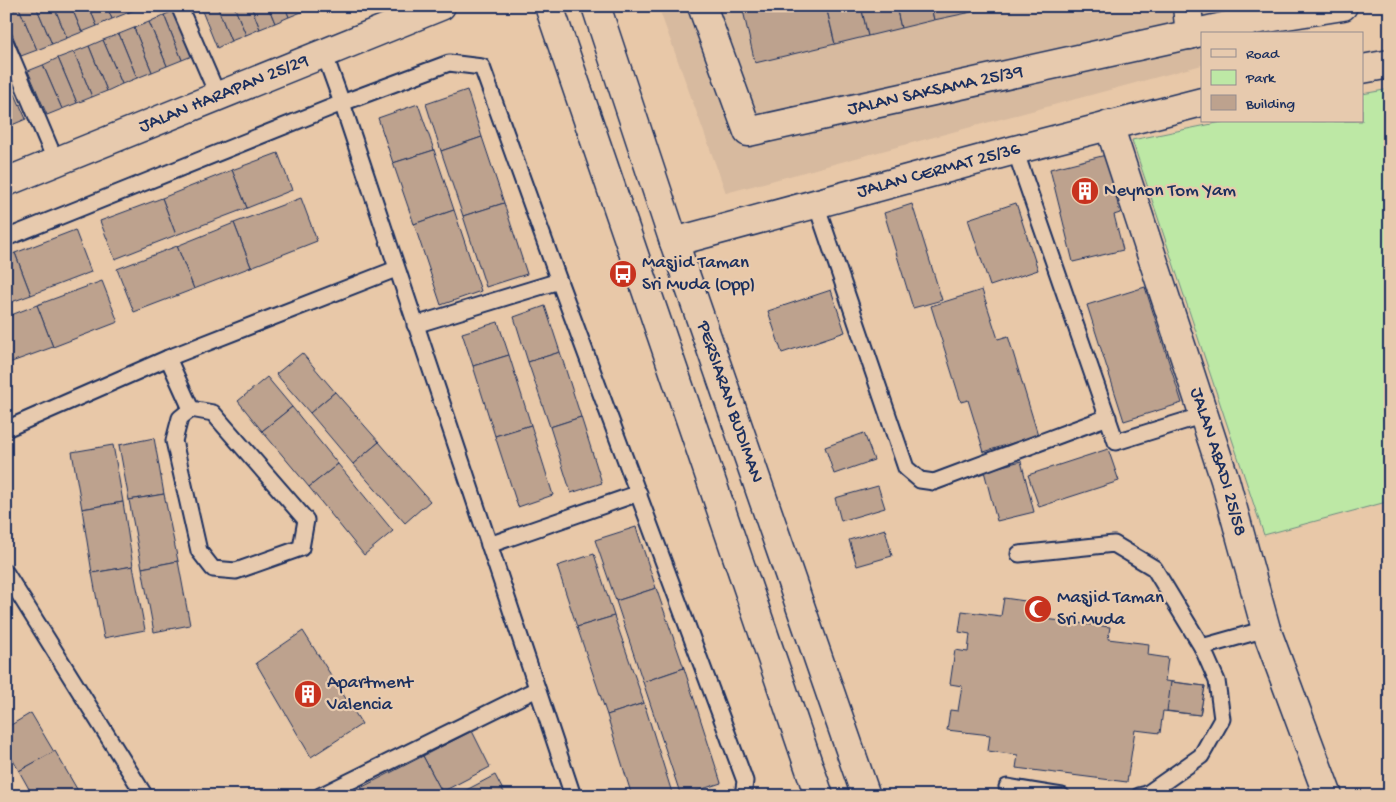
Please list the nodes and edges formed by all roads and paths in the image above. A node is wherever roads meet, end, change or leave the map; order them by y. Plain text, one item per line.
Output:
1 (179, 6) edge
2 (441, 6) edge
3 (549, 6) edge
4 (596, 6) edge
5 (702, 6) edge
6 (1187, 6) edge
7 (1343, 6) edge
8 (1255, 20) edge
9 (1201, 32) edge
10 (1203, 32) edge
11 (1190, 35) junction
12 (6, 44) edge
13 (324, 53) junction
14 (1390, 64) edge
15 (1364, 69) edge
16 (218, 96) junction
17 (1201, 102) edge
18 (342, 103) junction
19 (1109, 125) junction
20 (1015, 150) junction
21 (56, 162) junction
22 (6, 182) edge
23 (816, 204) junction
24 (6, 238) edge
25 (674, 242) junction
26 (396, 269) junction
27 (559, 281) junction
28 (415, 325) junction
29 (168, 358) junction
30 (191, 409) junction
31 (1204, 415) junction
32 (1108, 417) junction
33 (6, 429) edge
34 (639, 493) junction
35 (489, 544) junction
36 (1019, 554) dead end
37 (6, 573) edge
38 (1266, 629) junction
39 (1202, 647) junction
40 (537, 689) junction
41 (1007, 787) dead end
42 (145, 796) edge
43 (320, 796) edge
44 (573, 796) edge
45 (743, 796) edge
46 (819, 796) edge
47 (866, 796) edge
48 (1062, 796) edge
49 (1139, 796) edge
50 (1328, 796) edge

1 - 16 lane
2 - 13 street, JALAN HARAPAN 25/29
3 - 46 street
4 - 25 street, PERSIARAN BUDIMAN
5 - 11 street, JALAN SAKSAMA 25/39
6 - 11 street
7 - 8 street
8 - 10 street, JALAN SAKSAMA 25/39
9 - 11 street, JALAN SAKSAMA 25/39
12 - 21 lane
13 - 16 street, JALAN HARAPAN 25/29
13 - 18 lane
14 - 15 street
16 - 21 street, JALAN HARAPAN 25/29
17 - 19 street, JALAN CERMAT 25/36
18 - 24 lane
18 - 26 lane
18 - 27 lane
19 - 20 street, JALAN CERMAT 25/36
19 - 31 street, JALAN ABADI 25/58
20 - 23 street, JALAN CERMAT 25/36
20 - 32 lane
21 - 22 street, JALAN HARAPAN 25/29
23 - 25 street, JALAN CERMAT 25/36
23 - 32 lane
25 - 47 street, PERSIARAN BUDIMAN
26 - 28 lane
26 - 29 lane
27 - 28 lane
27 - 34 lane
28 - 35 lane
29 - 30 lane
29 - 33 lane
30 - 30 lane
31 - 32 lane
31 - 38 street, JALAN ABADI 25/58
34 - 35 lane
34 - 45 lane
35 - 40 lane
36 - 39 lane
37 - 42 lane
38 - 39 lane
38 - 50 street, JALAN ABADI 25/58
39 - 49 lane
40 - 43 lane
40 - 44 lane
41 - 48 lane

